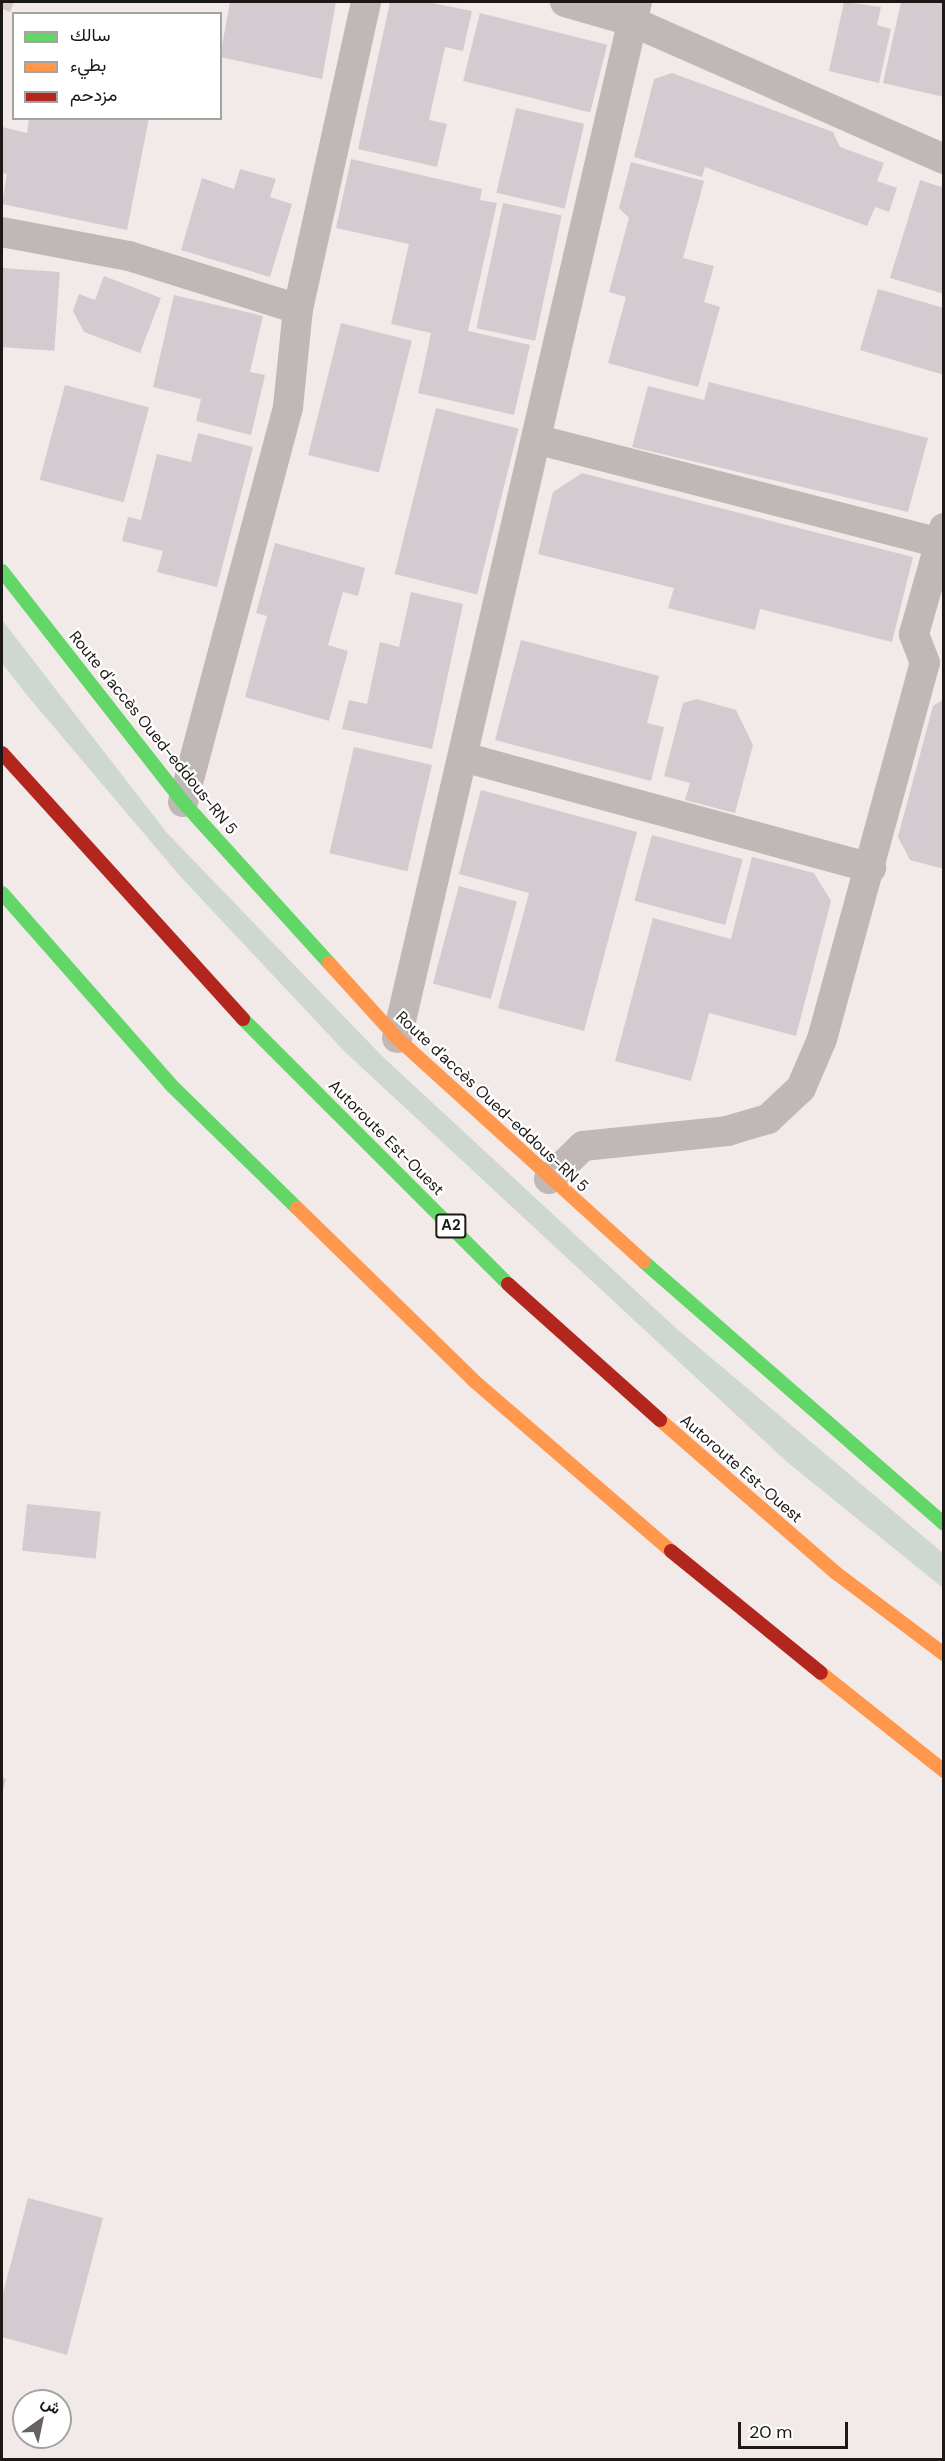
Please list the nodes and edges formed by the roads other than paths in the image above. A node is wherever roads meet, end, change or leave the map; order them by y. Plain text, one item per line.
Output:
1 (366, 2) edge
2 (565, 2) edge
3 (634, 11) edge
4 (944, 159) edge
5 (2, 232) edge
6 (298, 309) junction
7 (539, 440) junction
8 (942, 536) edge
9 (2, 571) edge
10 (934, 666) edge
11 (2, 753) edge
12 (462, 758) junction
13 (183, 802) junction
14 (871, 868) junction
15 (2, 893) edge
16 (397, 1038) junction
17 (549, 1179) junction
18 (944, 1524) edge
19 (944, 1654) edge
20 (944, 1771) edge

1 - 6 street
2 - 3 street
3 - 4 street
3 - 7 street
5 - 6 street
6 - 13 street
7 - 8 street
7 - 12 street
8 - 10 street
9 - 13 main road, Route d'accès Oued-eddous-RN 5
10 - 14 street
11 - 19 main road, Autoroute Est-Ouest / A2
12 - 14 street
12 - 16 street
13 - 16 main road, Route d'accès Oued-eddous-RN 5
14 - 17 street
15 - 20 main road
16 - 17 main road, Route d'accès Oued-eddous-RN 5
17 - 18 main road, Route d'accès Oued-eddous-RN 5

